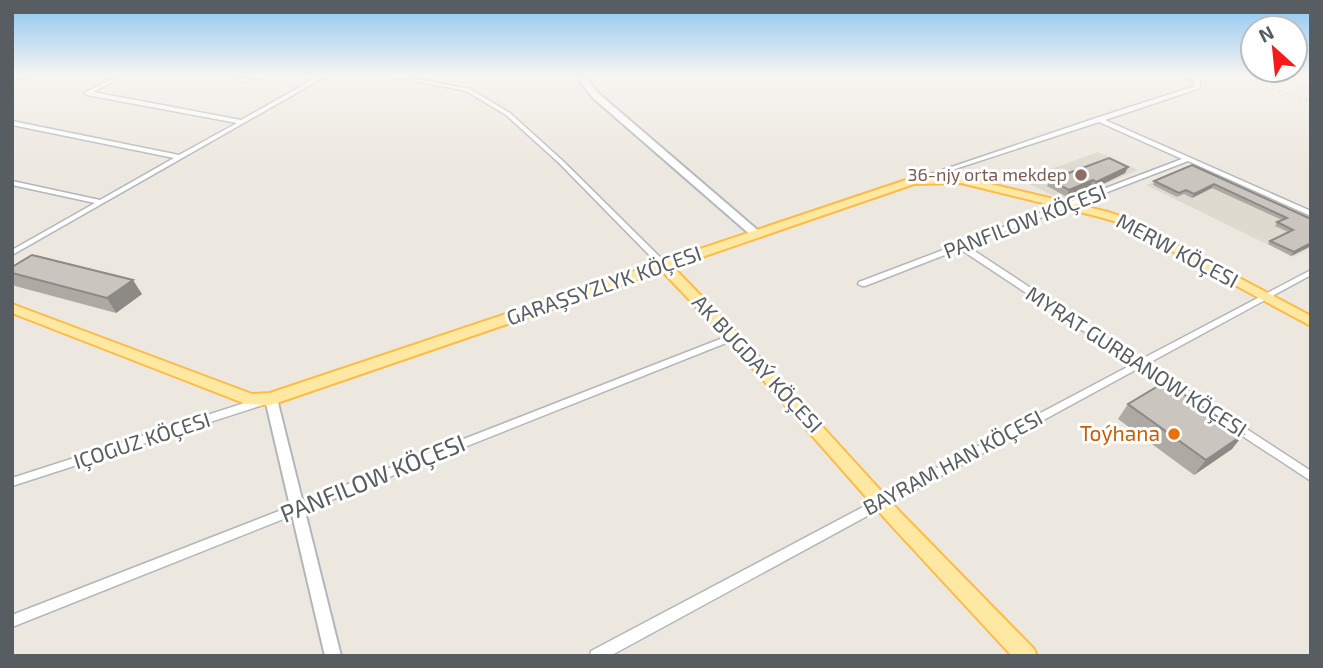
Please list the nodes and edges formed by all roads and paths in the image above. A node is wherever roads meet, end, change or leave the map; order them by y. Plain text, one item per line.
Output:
1 (157, 106) edge
2 (270, 106) edge
3 (495, 106) edge
4 (608, 106) edge
5 (1138, 106) edge
6 (1098, 119) junction
7 (242, 122) junction
8 (12, 123) edge
9 (178, 157) junction
10 (1188, 159) junction
11 (913, 181) junction
12 (12, 183) edge
13 (100, 202) junction
14 (1069, 206) junction
15 (1311, 214) edge
16 (757, 235) junction
17 (961, 246) junction
18 (12, 253) edge
19 (665, 266) junction
20 (1311, 272) edge
21 (862, 284) dead end
22 (1264, 297) junction
23 (12, 308) edge
24 (1311, 322) edge
25 (733, 337) junction
26 (1138, 363) junction
27 (271, 399) junction
28 (1311, 477) edge
29 (12, 482) edge
30 (881, 501) junction
31 (298, 509) junction
32 (12, 621) edge
33 (333, 656) edge
34 (596, 656) edge
35 (1027, 656) edge

1 - 7 street
2 - 7 street
3 - 19 street, AK BUGDAÝ KÖÇESI
4 - 16 main road
5 - 6 street, GARAŞSYZLYK KÖÇESI
6 - 10 street
6 - 11 street, GARAŞSYZLYK KÖÇESI
7 - 9 street
8 - 9 street
9 - 13 street
10 - 14 street, PANFILOW KÖÇESI
10 - 15 street
11 - 14 main road, MERW KÖÇESI
11 - 16 main road, GARAŞSYZLYK KÖÇESI
12 - 13 street
13 - 18 street
14 - 17 street, PANFILOW KÖÇESI
14 - 22 main road, MERW KÖÇESI
16 - 19 main road, GARAŞSYZLYK KÖÇESI
17 - 21 street, PANFILOW KÖÇESI
17 - 26 street, MYRAT GURBANOW KÖÇESI
19 - 25 main road, AK BUGDAÝ KÖÇESI
19 - 27 main road, GARAŞSYZLYK KÖÇESI
20 - 22 street, BAYRAM HAN KÖÇESI
22 - 24 main road, MERW KÖÇESI
22 - 26 street, BAYRAM HAN KÖÇESI
23 - 27 main road, GARAŞSYZLYK KÖÇESI
25 - 30 main road, AK BUGDAÝ KÖÇESI
25 - 31 street, PANFILOW KÖÇESI
26 - 28 street, MYRAT GURBANOW KÖÇESI
26 - 30 street, BAYRAM HAN KÖÇESI
27 - 29 street, IÇOGUZ KÖÇESI
27 - 31 street
30 - 34 street, BAYRAM HAN KÖÇESI
30 - 35 main road, AK BUGDAÝ KÖÇESI
31 - 32 street, PANFILOW KÖÇESI
31 - 33 street

